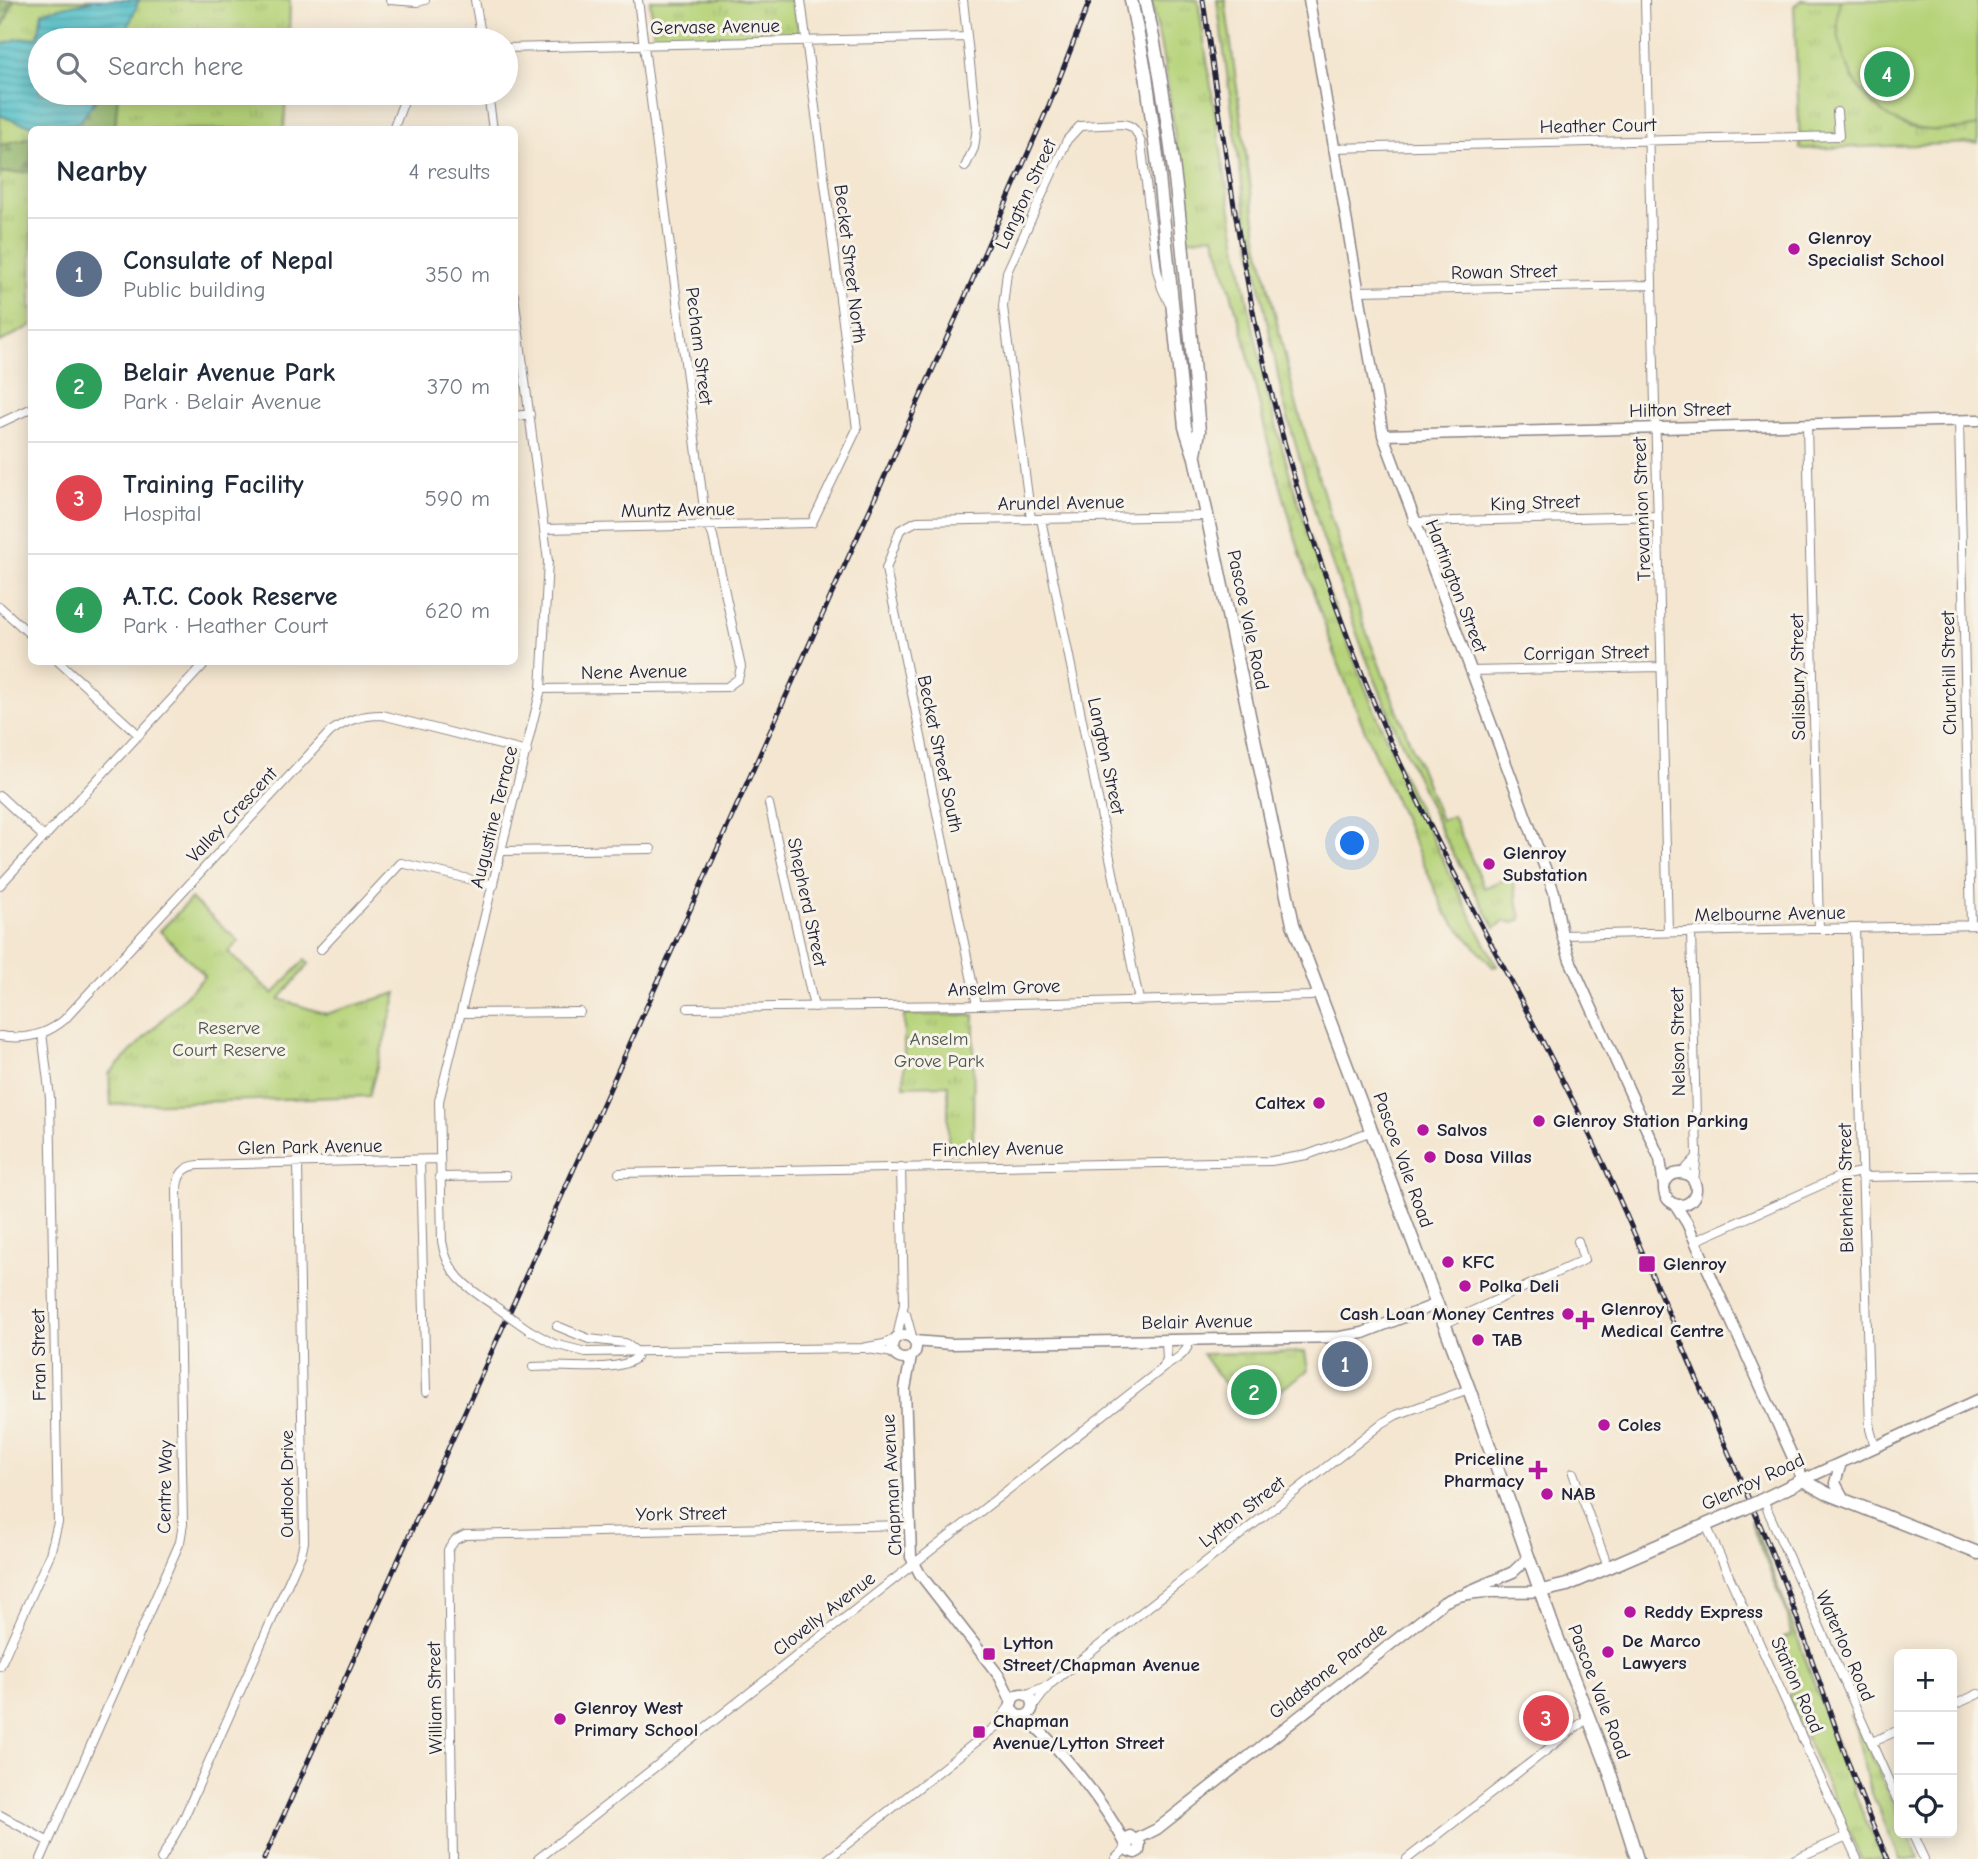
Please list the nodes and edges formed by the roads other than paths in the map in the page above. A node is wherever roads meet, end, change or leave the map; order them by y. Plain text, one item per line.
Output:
1 (390, 0) edge
2 (425, 0) edge
3 (475, 0) edge
4 (638, 0) edge
5 (801, 0) edge
6 (962, 0) edge
7 (1130, 0) edge
8 (1145, 0) edge
9 (1309, 0) edge
10 (1645, 0) edge
11 (480, 28) edge
12 (967, 37) junction
13 (806, 41) junction
14 (644, 44) junction
15 (518, 48) edge
16 (402, 105) edge
17 (490, 105) edge
18 (1837, 111) dead end
19 (395, 126) edge
20 (492, 126) edge
21 (1648, 141) junction
22 (1333, 148) junction
23 (965, 167) dead end
24 (1651, 285) junction
25 (1358, 291) junction
26 (1172, 309) junction
27 (518, 325) edge
28 (28, 413) edge
29 (530, 414) junction
30 (518, 416) edge
31 (1978, 420) edge
32 (1959, 421) junction
33 (0, 423) edge
34 (1807, 425) junction
35 (1655, 428) junction
36 (1383, 435) junction
37 (1195, 458) junction
38 (1206, 516) junction
39 (1657, 516) junction
40 (1031, 519) junction
41 (1041, 519) junction
42 (917, 521) joint
43 (1413, 522) junction
44 (812, 523) joint
45 (709, 526) junction
46 (545, 529) junction
47 (0, 607) edge
48 (28, 632) edge
49 (62, 665) edge
50 (203, 665) edge
51 (1661, 667) junction
52 (1470, 671) junction
53 (727, 687) joint
54 (541, 689) junction
55 (139, 735) junction
56 (527, 752) junction
57 (0, 796) edge
58 (769, 804) dead end
59 (44, 837) junction
60 (650, 849) dead end
61 (502, 851) junction
62 (0, 884) edge
63 (494, 885) junction
64 (1974, 925) edge
65 (1819, 928) junction
66 (1855, 928) junction
67 (1668, 932) junction
68 (1691, 932) junction
69 (1562, 935) junction
70 (321, 949) dead end
71 (1320, 993) junction
72 (1139, 1000) junction
73 (977, 1005) junction
74 (814, 1007) junction
75 (688, 1008) dead end
76 (580, 1012) dead end
77 (461, 1013) junction
78 (42, 1033) junction
79 (0, 1036) edge
80 (1372, 1131) junction
81 (1697, 1151) junction
82 (1660, 1159) junction
83 (420, 1160) junction
84 (439, 1160) junction
85 (298, 1163) junction
86 (901, 1167) junction
87 (183, 1171) joint
88 (619, 1173) dead end
89 (1679, 1174) junction
90 (1861, 1175) junction
91 (1978, 1175) edge
92 (506, 1176) dead end
93 (439, 1177) junction
94 (1694, 1182) junction
95 (1664, 1186) junction
96 (1689, 1201) junction
97 (1675, 1204) junction
98 (1687, 1223) junction
99 (1578, 1241) dead end
100 (1695, 1241) junction
101 (904, 1304) junction
102 (1437, 1304) junction
103 (1444, 1324) junction
104 (557, 1326) dead end
105 (897, 1337) junction
106 (913, 1340) junction
107 (1190, 1340) junction
108 (1166, 1341) junction
109 (951, 1344) junction
110 (862, 1348) junction
111 (637, 1352) junction
112 (913, 1355) junction
113 (895, 1356) junction
114 (533, 1367) dead end
115 (1163, 1368) junction
116 (905, 1389) junction
117 (1469, 1389) junction
118 (426, 1392) dead end
119 (1978, 1400) edge
120 (1875, 1447) junction
121 (1841, 1463) junction
122 (1573, 1474) dead end
123 (1803, 1480) junction
124 (1762, 1500) junction
125 (1845, 1501) junction
126 (909, 1525) junction
127 (1706, 1525) junction
128 (455, 1540) joint
129 (1978, 1553) edge
130 (1529, 1557) junction
131 (913, 1564) junction
132 (1608, 1567) junction
133 (1541, 1591) junction
134 (1458, 1596) junction
135 (0, 1666) edge
136 (1000, 1677) junction
137 (1049, 1685) junction
138 (1978, 1694) edge
139 (1024, 1695) junction
140 (1012, 1703) junction
141 (1957, 1704) edge
142 (1028, 1712) junction
143 (1589, 1717) junction
144 (995, 1727) junction
145 (1894, 1732) edge
146 (1872, 1742) junction
147 (1894, 1793) edge
148 (0, 1815) edge
149 (1847, 1836) junction
150 (1914, 1838) edge
151 (47, 1841) junction
152 (1136, 1850) edge
153 (41, 1859) edge
154 (161, 1859) edge
155 (453, 1859) edge
156 (538, 1859) edge
157 (828, 1859) edge
158 (1118, 1859) edge
159 (1407, 1859) edge
160 (1637, 1859) edge
161 (1795, 1859) edge
162 (1857, 1859) edge
163 (1924, 1859) edge

1 - 2 street
3 - 11 street
4 - 14 street, Pecham Street
5 - 13 street, Becket Street North
6 - 12 street
7 - 26 main road, Pascoe Vale Road
8 - 37 main road, Pascoe Vale Road
9 - 22 street, Hartington Street
10 - 21 street, Trevannion Street
12 - 13 street, Gervase Avenue
12 - 23 street
13 - 14 street, Gervase Avenue
13 - 44 street, Becket Street North
14 - 15 street, Gervase Avenue
14 - 45 street, Pecham Street
16 - 19 street
17 - 20 street
18 - 21 street, Heather Court
21 - 22 street, Heather Court
21 - 24 street, Trevannion Street
22 - 25 street, Hartington Street
24 - 25 street, Rowan Street
24 - 35 street, Trevannion Street
25 - 36 street, Hartington Street
26 - 37 main road, Pascoe Vale Road
26 - 40 street, Langton Street
27 - 29 street, Augustine Terrace
28 - 33 street
29 - 30 street
29 - 46 street, Augustine Terrace
31 - 32 street, Hilton Street
32 - 34 street, Hilton Street
32 - 64 street, Churchill Street
34 - 35 street, Hilton Street
34 - 65 street, Salisbury Street
35 - 36 street, Hilton Street
35 - 39 street, Trevannion Street
36 - 43 street, Hartington Street
37 - 38 main road, Pascoe Vale Road
38 - 41 street, Arundel Avenue
38 - 71 main road, Pascoe Vale Road
39 - 43 street, King Street
39 - 51 street, Trevannion Street
40 - 41 street, Arundel Avenue
40 - 42 street, Arundel Avenue
41 - 72 street, Langton Street
42 - 73 street, Becket Street South
43 - 52 street, Hartington Street
44 - 45 street, Muntz Avenue
45 - 46 street, Muntz Avenue
45 - 53 street, Pecham Street
46 - 54 street, Augustine Terrace
47 - 48 street
49 - 55 street
50 - 55 street
51 - 52 street, Corrigan Street
51 - 67 street, Trevannion Street
52 - 69 street, Hartington Street
53 - 54 street, Nene Avenue
54 - 56 street, Augustine Terrace
55 - 59 street
56 - 61 street, Augustine Terrace
56 - 78 street, Valley Crescent
57 - 59 street
58 - 74 street, Shepherd Street
59 - 62 street
60 - 61 street
61 - 63 street, Augustine Terrace
63 - 70 street
63 - 77 street, Augustine Terrace
64 - 66 street, Melbourne Avenue
65 - 66 street, Melbourne Avenue
65 - 68 street, Melbourne Avenue
66 - 90 street, Blenheim Street
67 - 68 street, Melbourne Avenue
67 - 69 street, Melbourne Avenue
68 - 81 street, Nelson Street
69 - 82 street, Hartington Street
71 - 72 street, Anselm Grove
71 - 80 main road, Pascoe Vale Road
72 - 73 street, Anselm Grove
73 - 74 street, Anselm Grove
74 - 75 street, Anselm Grove
76 - 77 street
77 - 84 street, Augustine Terrace
78 - 79 street, Valley Crescent
78 - 135 street, Fran Street
80 - 86 street, Finchley Avenue
80 - 102 main road, Pascoe Vale Road
81 - 89 street
81 - 94 street, Nelson Street
82 - 89 street, Hartington Street
82 - 95 street, Hartington Street
83 - 84 street, Glen Park Avenue
83 - 85 street, Glen Park Avenue
83 - 118 street
84 - 93 street, Augustine Terrace
85 - 87 street, Glen Park Avenue
85 - 154 street, Outlook Drive
86 - 88 street, Finchley Avenue
86 - 101 street
87 - 151 street, Centre Way
89 - 94 street
89 - 95 street
90 - 91 street
90 - 100 street
90 - 120 street, Blenheim Street
92 - 93 street
93 - 111 street, Augustine Terrace, bridge
94 - 96 street
95 - 97 street
96 - 97 street
96 - 98 street
97 - 98 street
98 - 100 street
99 - 103 street
100 - 123 street
101 - 105 street
101 - 106 street
102 - 103 main road, Pascoe Vale Road
102 - 107 street, Belair Avenue
103 - 117 main road, Pascoe Vale Road
104 - 111 street
105 - 106 street
105 - 110 street
105 - 113 street
106 - 109 street, Belair Avenue
106 - 112 street
107 - 108 street, Belair Avenue
107 - 115 street, Clovelly Avenue
108 - 109 street, Belair Avenue
108 - 115 street
109 - 112 street, Belair Avenue
110 - 111 street
110 - 113 street
111 - 114 street
112 - 113 street
112 - 116 street, Chapman Avenue
113 - 116 street, Chapman Avenue
115 - 131 street, Clovelly Avenue
116 - 126 street, Chapman Avenue
117 - 130 main road, Pascoe Vale Road
117 - 137 street, Lytton Street
119 - 120 street, Glenroy Road
120 - 121 street, Glenroy Road
121 - 123 street, Glenroy Road
121 - 125 street
122 - 132 street
123 - 124 main road, Glenroy Road
123 - 125 main road
124 - 127 main road, Glenroy Road, bridge
124 - 146 street, Waterloo Road
125 - 129 main road
126 - 128 street, York Street
126 - 131 street, Chapman Avenue
127 - 132 main road, Glenroy Road
127 - 149 street, Station Road
128 - 155 street, William Street
130 - 133 main road, Pascoe Vale Road
130 - 134 street
131 - 136 street, Chapman Avenue
131 - 156 street, Clovelly Avenue
132 - 133 main road, Glenroy Road
133 - 134 street, Gladstone Parade
133 - 143 main road, Pascoe Vale Road
134 - 152 street, Gladstone Parade
136 - 139 street, Chapman Avenue
136 - 140 street, Chapman Avenue
137 - 139 street, Lytton Street
137 - 142 street, Lytton Street
138 - 141 street
139 - 140 street
139 - 142 street
140 - 142 street
140 - 144 street
142 - 144 street
142 - 152 street
143 - 159 street
143 - 160 main road, Pascoe Vale Road
144 - 157 street
145 - 146 street
146 - 147 street, Waterloo Road
148 - 151 street
149 - 161 street
149 - 162 street, Station Road
150 - 163 street
151 - 153 street, Centre Way
152 - 158 street, Gladstone Parade

